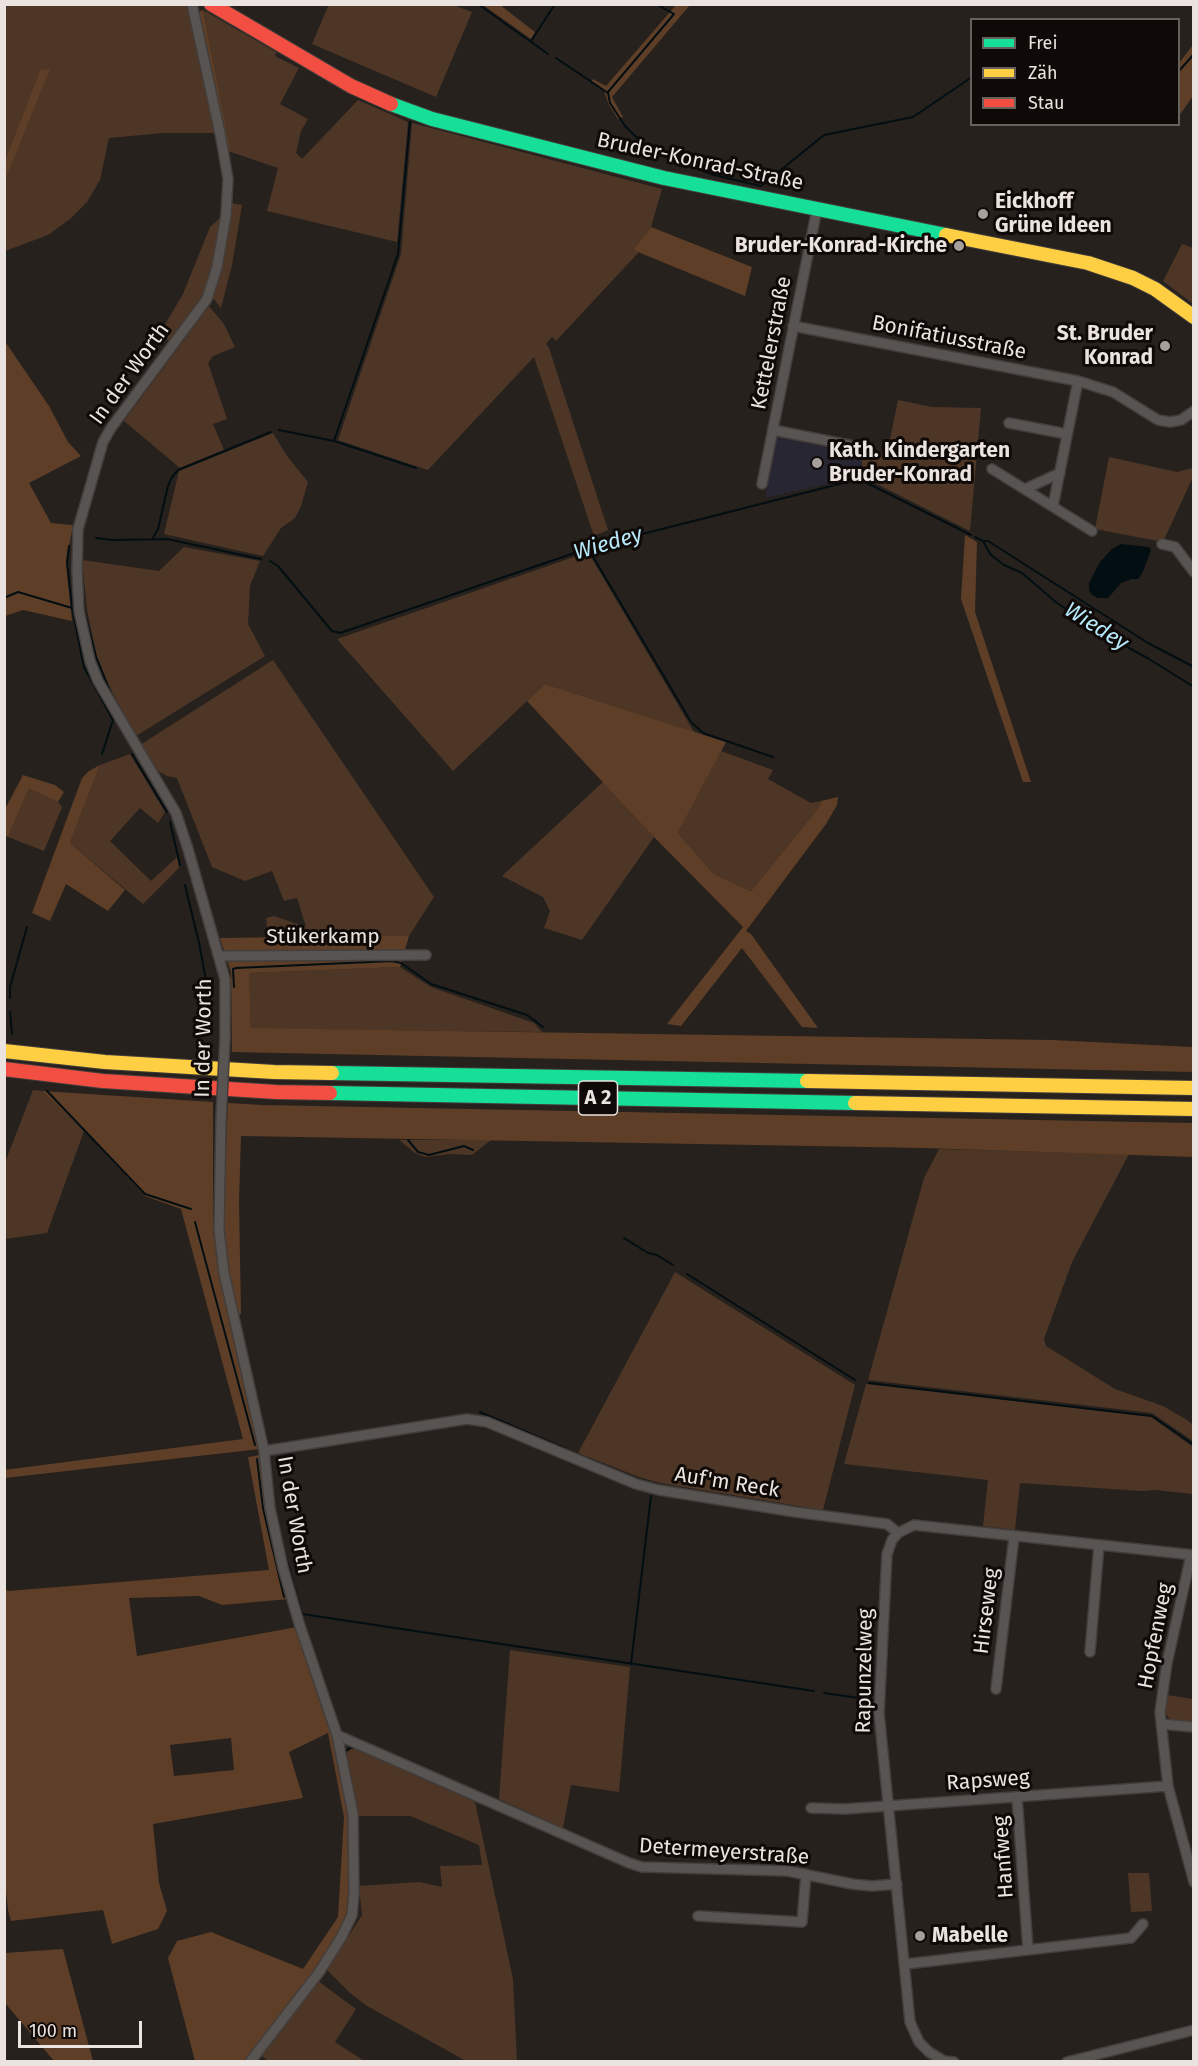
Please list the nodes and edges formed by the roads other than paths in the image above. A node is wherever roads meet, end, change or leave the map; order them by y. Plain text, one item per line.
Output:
1 (192, 4) edge
2 (211, 4) edge
3 (817, 209) junction
4 (1194, 317) edge
5 (793, 326) junction
6 (1077, 381) junction
7 (1194, 411) edge
8 (1009, 423) dead end
9 (773, 430) junction
10 (1067, 434) junction
11 (859, 447) dead end
12 (992, 469) dead end
13 (1060, 473) junction
14 (762, 484) dead end
15 (1025, 489) junction
16 (1053, 506) junction
17 (1092, 531) dead end
18 (1162, 544) dead end
19 (1194, 572) edge
20 (426, 955) dead end
21 (220, 956) junction
22 (4, 1051) edge
23 (4, 1069) edge
24 (1194, 1088) edge
25 (1194, 1109) edge
26 (264, 1451) junction
27 (898, 1533) junction
28 (1014, 1537) junction
29 (1100, 1545) junction
30 (1192, 1555) edge
31 (1090, 1652) dead end
32 (996, 1689) dead end
33 (1161, 1724) junction
34 (1194, 1727) edge
35 (337, 1735) junction
36 (1168, 1786) junction
37 (1017, 1797) junction
38 (888, 1806) junction
39 (811, 1808) dead end
40 (806, 1874) junction
41 (1194, 1882) edge
42 (897, 1884) junction
43 (698, 1916) dead end
44 (1143, 1924) dead end
45 (1028, 1950) junction
46 (906, 1964) junction
47 (1194, 2030) edge
48 (928, 2052) junction
49 (250, 2061) edge
50 (922, 2061) edge
51 (954, 2061) edge
52 (1067, 2061) edge

1 - 21 street, In der Worth
2 - 3 main road, Bruder-Konrad-Straße
3 - 4 main road, Bruder-Konrad-Straße
3 - 5 street, Kettelerstraße
5 - 6 street, Bonifatiusstraße
5 - 9 street, Kettelerstraße
6 - 7 street, Bonifatiusstraße
6 - 10 street
8 - 10 street
9 - 11 street
9 - 14 street, Kettelerstraße
10 - 13 street
12 - 15 street
13 - 15 street
13 - 16 street
15 - 16 street
16 - 17 street
18 - 19 street
20 - 21 street, Stükerkamp
21 - 26 street, In der Worth, bridge
22 - 24 main road, A 2
23 - 25 main road, A 2
26 - 27 street, Auf'm Reck
26 - 35 street, In der Worth
27 - 28 street
27 - 38 street, Rapunzelweg
28 - 29 street
28 - 32 street, Hirseweg
29 - 30 street
29 - 31 street
30 - 33 street, Hopfenweg
33 - 34 street
33 - 36 street, Hopfenweg
35 - 40 street, Determeyerstraße
35 - 49 street, In der Worth
36 - 37 street, Rapsweg
36 - 41 street, Hopfenweg
37 - 38 street, Rapsweg
37 - 45 street, Hanfweg
38 - 39 street, Rapsweg
38 - 42 street, Rapunzelweg
40 - 42 street, Determeyerstraße
40 - 43 street
42 - 46 street
44 - 45 street
45 - 46 street
46 - 48 street
47 - 52 street
48 - 50 street
48 - 51 street

